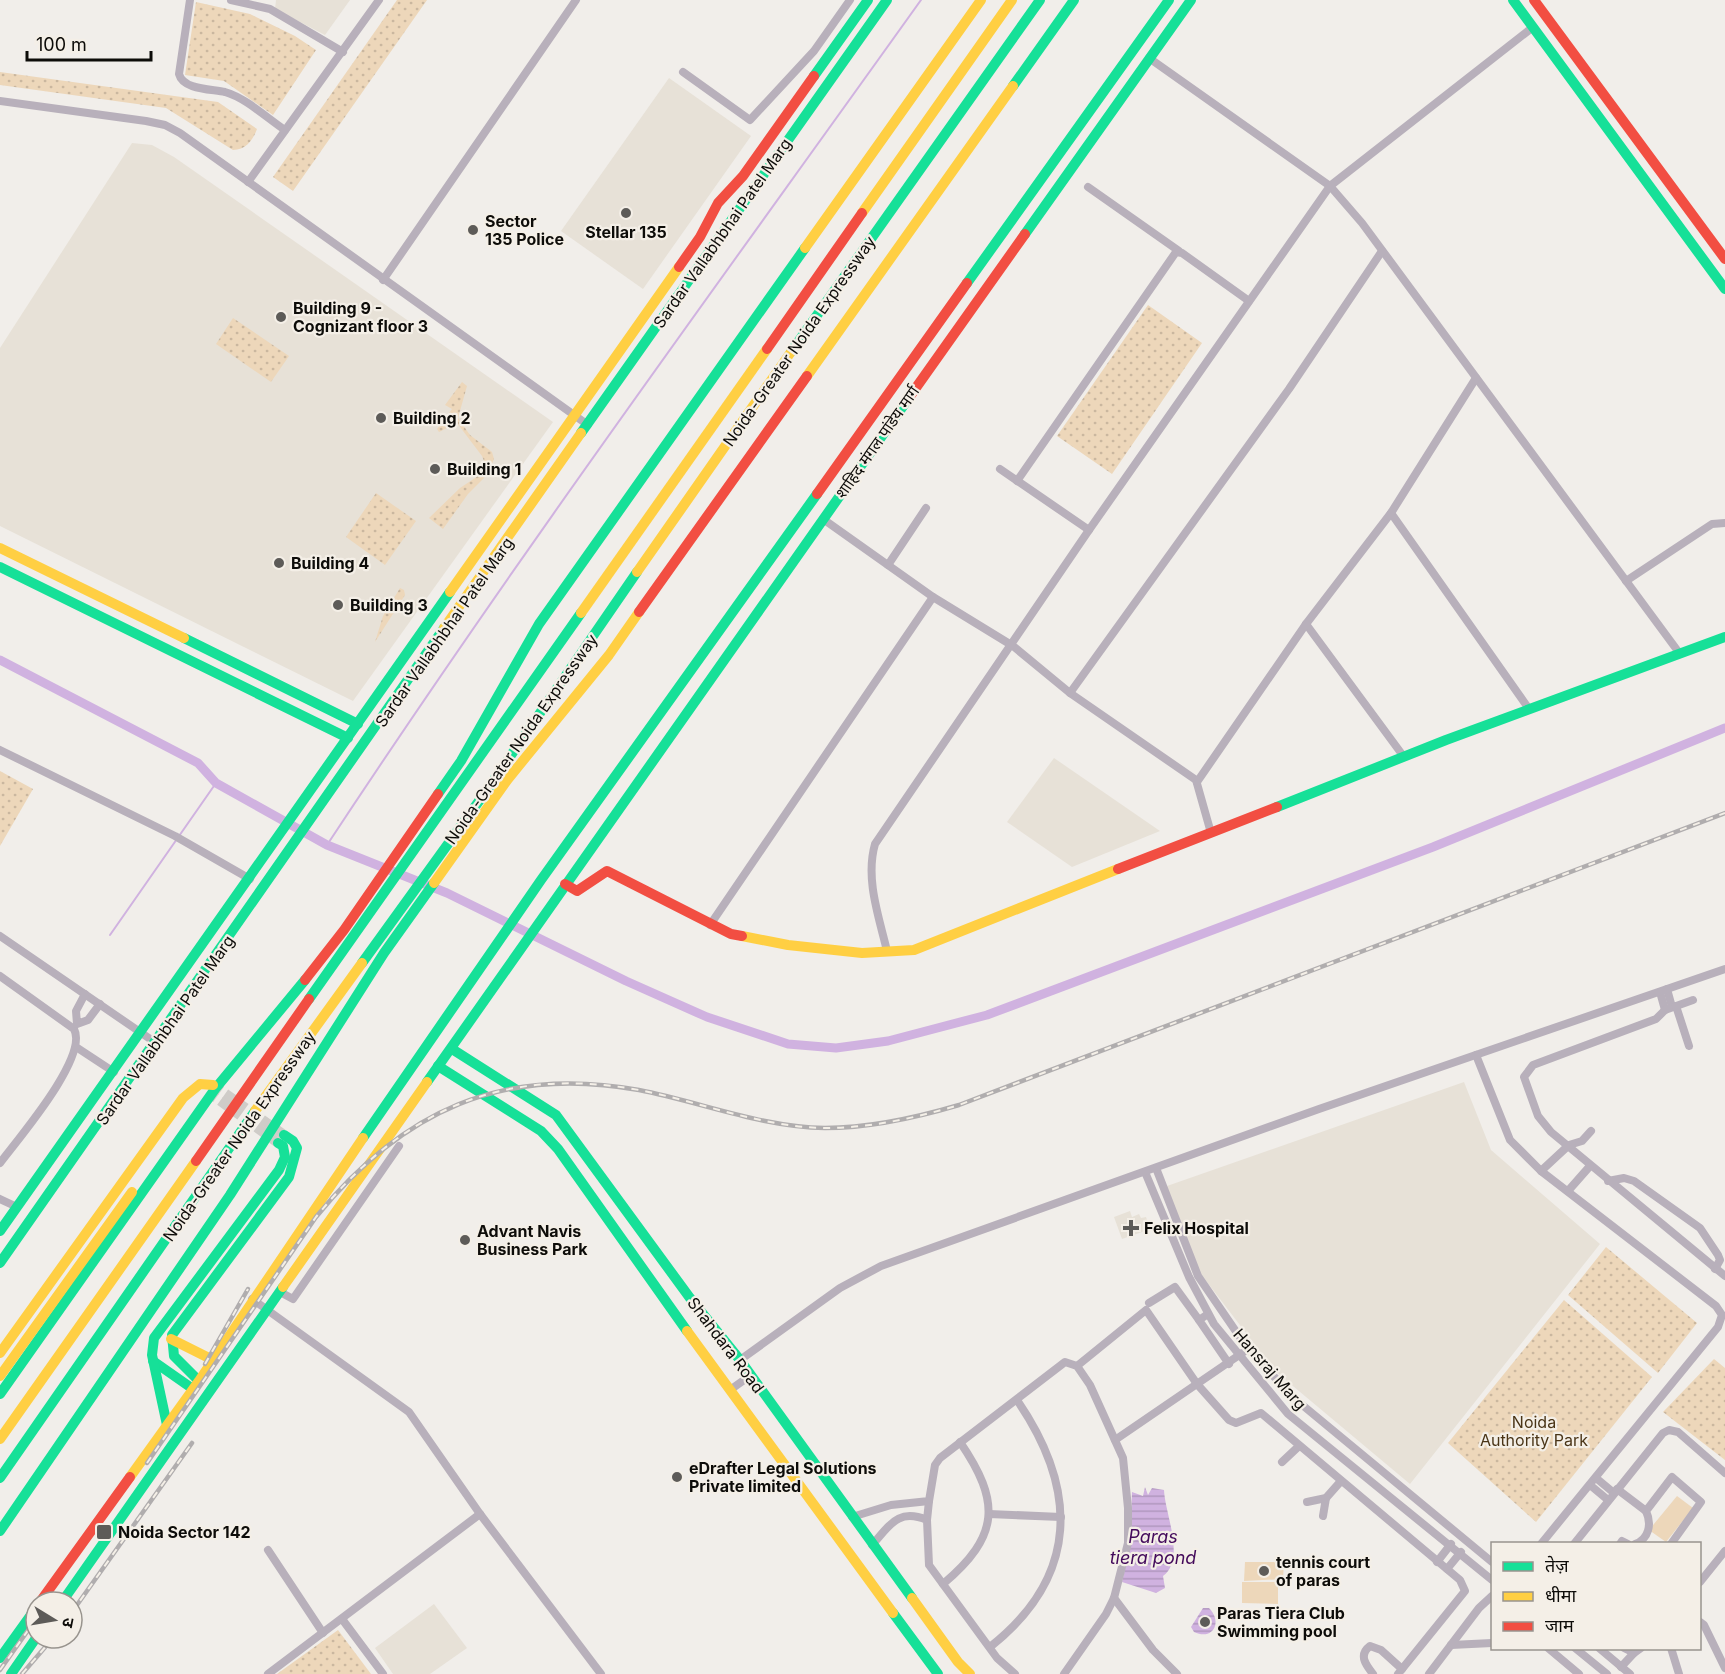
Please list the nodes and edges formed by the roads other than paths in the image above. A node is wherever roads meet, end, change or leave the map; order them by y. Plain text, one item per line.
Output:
1 (190, 0) edge
2 (231, 0) edge
3 (379, 0) edge
4 (576, 0) edge
5 (850, 0) edge
6 (868, 0) edge
7 (887, 0) edge
8 (981, 0) edge
9 (1012, 0) edge
10 (1040, 0) edge
11 (1074, 0) edge
12 (1169, 0) edge
13 (1191, 0) edge
14 (1513, 0) edge
15 (1534, 0) edge
16 (271, 4) edge
17 (1533, 27) junction
18 (343, 52) junction
19 (1149, 58) junction
20 (683, 72) dead end
21 (0, 100) edge
22 (285, 130) junction
23 (248, 182) junction
24 (1330, 186) junction
25 (1088, 187) dead end
26 (1382, 250) junction
27 (1179, 251) junction
28 (1725, 259) edge
29 (383, 280) junction
30 (1725, 289) edge
31 (1249, 301) junction
32 (1476, 378) junction
33 (574, 415) junction
34 (588, 425) junction
35 (1000, 469) dead end
36 (1017, 481) junction
37 (926, 508) dead end
38 (1391, 513) junction
39 (823, 519) junction
40 (1725, 523) edge
41 (1089, 530) junction
42 (0, 548) edge
43 (888, 565) junction
44 (0, 567) edge
45 (1626, 581) junction
46 (933, 597) junction
47 (1306, 624) junction
48 (1725, 637) edge
49 (1012, 646) junction
50 (1680, 654) junction
51 (1070, 693) junction
52 (1530, 709) junction
53 (358, 724) junction
54 (348, 738) junction
55 (0, 750) edge
56 (1404, 757) junction
57 (621, 769) junction
58 (637, 782) junction
59 (1197, 782) junction
60 (1211, 833) junction
61 (251, 877) junction
62 (563, 888) junction
63 (710, 924) junction
64 (350, 932) junction
65 (0, 936) edge
66 (887, 951) junction
67 (1725, 969) edge
68 (0, 976) edge
69 (1664, 991) junction
70 (85, 994) junction
71 (1693, 1000) dead end
72 (100, 1004) junction
73 (1671, 1008) junction
74 (76, 1027) junction
75 (142, 1033) junction
76 (156, 1043) junction
77 (1689, 1046) dead end
78 (76, 1047) junction
79 (452, 1048) junction
80 (1476, 1055) junction
81 (438, 1066) junction
82 (114, 1072) junction
83 (1591, 1131) dead end
84 (1569, 1145) junction
85 (399, 1146) dead end
86 (0, 1163) edge
87 (1590, 1166) junction
88 (1155, 1168) junction
89 (1541, 1171) junction
90 (1145, 1172) junction
91 (1608, 1181) junction
92 (1568, 1191) junction
93 (0, 1199) edge
94 (17, 1207) junction
95 (0, 1231) edge
96 (0, 1263) edge
97 (1716, 1269) junction
98 (1725, 1276) edge
99 (280, 1293) junction
100 (252, 1299) junction
101 (1149, 1302) dead end
102 (267, 1310) junction
103 (1208, 1314) junction
104 (1199, 1320) junction
105 (171, 1339) junction
106 (1248, 1349) junction
107 (0, 1353) edge
108 (1239, 1356) junction
109 (213, 1360) junction
110 (740, 1360) junction
111 (153, 1361) junction
112 (1229, 1364) junction
113 (1077, 1366) junction
114 (751, 1375) junction
115 (0, 1376) edge
116 (1197, 1384) junction
117 (196, 1385) junction
118 (730, 1390) junction
119 (0, 1394) edge
120 (1017, 1400) junction
121 (167, 1425) junction
122 (0, 1439) edge
123 (1115, 1440) junction
124 (960, 1442) junction
125 (1299, 1446) junction
126 (1282, 1462) dead end
127 (1725, 1473) edge
128 (0, 1478) edge
129 (1596, 1478) junction
130 (1341, 1481) junction
131 (1590, 1485) junction
132 (1616, 1491) junction
133 (1326, 1498) junction
134 (1608, 1500) junction
135 (929, 1501) junction
136 (1307, 1502) dead end
137 (1646, 1511) junction
138 (480, 1514) junction
139 (989, 1514) junction
140 (1323, 1516) dead end
141 (852, 1517) junction
142 (1061, 1517) junction
143 (927, 1520) junction
144 (0, 1531) edge
145 (1543, 1542) edge
146 (1576, 1542) edge
147 (1638, 1542) edge
148 (1672, 1542) edge
149 (1451, 1544) junction
150 (872, 1545) junction
151 (268, 1550) dead end
152 (1725, 1551) edge
153 (1461, 1552) junction
154 (1491, 1561) edge
155 (1437, 1562) junction
156 (1447, 1569) junction
157 (1701, 1578) edge
158 (1491, 1579) edge
159 (943, 1584) junction
160 (49, 1590) edge
161 (70, 1590) edge
162 (1114, 1598) junction
163 (1491, 1600) edge
164 (342, 1619) junction
165 (1701, 1623) edge
166 (24, 1625) edge
167 (323, 1633) junction
168 (1491, 1643) edge
169 (1451, 1646) junction
170 (990, 1647) junction
171 (28, 1650) edge
172 (1550, 1650) edge
173 (1577, 1650) edge
174 (1601, 1650) edge
175 (1672, 1650) edge
176 (1637, 1651) edge
177 (0, 1658) edge
178 (1621, 1667) junction
179 (1725, 1668) edge
180 (1400, 1671) edge
181 (11, 1674) edge
182 (268, 1674) edge
183 (383, 1674) edge
184 (602, 1674) edge
185 (938, 1674) edge
186 (970, 1674) edge
187 (1015, 1674) edge
188 (1064, 1674) edge
189 (1178, 1674) edge
190 (1373, 1674) edge
191 (1429, 1674) edge
192 (1580, 1674) edge
193 (1606, 1674) edge
194 (1630, 1674) edge
195 (1679, 1674) edge

1 - 22 street
2 - 16 street
3 - 18 street
4 - 29 street
5 - 20 street
6 - 33 main road, Sardar Vallabhbhai Patel Marg
7 - 34 main road, Sardar Vallabhbhai Patel Marg
8 - 64 main road
9 - 64 main road, Noida-Greater Noida Expressway
10 - 128 main road, Noida-Greater Noida Expressway
11 - 144 main road
12 - 57 main road
13 - 19 main road, शाहिद मंगल पांडेय मार्ग
14 - 17 main road
15 - 28 main road
16 - 18 street
17 - 24 street
17 - 30 main road
18 - 22 street
19 - 24 street
19 - 39 main road, शाहिद मंगल पांडेय मार्ग
21 - 23 street
22 - 23 street
23 - 29 street
24 - 26 street
24 - 31 street
25 - 27 street
26 - 32 street
26 - 51 street
27 - 31 street
27 - 36 street
29 - 33 street
31 - 41 street
32 - 38 street
32 - 45 street
33 - 34 street
33 - 53 main road, Sardar Vallabhbhai Patel Marg
34 - 76 main road, Sardar Vallabhbhai Patel Marg
35 - 36 street
36 - 41 street
37 - 43 street
38 - 47 street
38 - 52 street
39 - 43 street
39 - 58 main road, शाहिद मंगल पांडेय मार्ग
40 - 45 street
41 - 49 street
42 - 53 main road
43 - 46 street
44 - 54 main road
45 - 50 street
46 - 49 street
46 - 63 street
47 - 56 street
47 - 59 street
48 - 50 main road
49 - 51 street
49 - 66 street
50 - 52 main road
51 - 59 street
52 - 56 main road
53 - 54 main road, Sardar Vallabhbhai Patel Marg
54 - 61 main road, Sardar Vallabhbhai Patel Marg
55 - 61 street
56 - 60 main road
57 - 58 main road
57 - 100 main road
58 - 62 main road, शाहिद मंगल पांडेय मार्ग
59 - 60 street
60 - 66 main road
61 - 75 main road, Sardar Vallabhbhai Patel Marg
62 - 63 main road
62 - 79 main road, शाहिद मंगल पांडेय मार्ग
63 - 66 main road
64 - 119 main road
64 - 122 main road, Noida-Greater Noida Expressway
65 - 70 street
67 - 69 street
68 - 74 street
69 - 73 street
69 - 80 street
70 - 72 street
70 - 74 street
71 - 73 street
72 - 74 street
72 - 75 street
73 - 77 street
73 - 84 street
74 - 78 street
75 - 76 street
75 - 82 main road, Sardar Vallabhbhai Patel Marg
76 - 96 main road, Sardar Vallabhbhai Patel Marg
78 - 82 street
78 - 86 street
79 - 81 main road, शाहिद मंगल पांडेय मार्ग
79 - 110 main road, Shahdara Road
80 - 88 street
80 - 89 street
81 - 99 main road, शाहिद मंगल पांडेय मार्ग
81 - 118 main road, Shahdara Road
82 - 94 main road, Sardar Vallabhbhai Patel Marg
83 - 84 street
84 - 87 street
84 - 89 street
85 - 99 street
87 - 91 street
87 - 92 street
88 - 90 street
88 - 106 street, Hansraj Marg
89 - 92 street
90 - 103 street, Hansraj Marg
90 - 110 street
91 - 97 street
91 - 97 street
92 - 129 street
93 - 94 street
94 - 95 main road, Sardar Vallabhbhai Patel Marg
97 - 98 street
99 - 102 main road, शाहिद मंगल पांडेय मार्ग
100 - 102 street
100 - 109 main road
101 - 104 street
102 - 138 street
102 - 161 main road, शाहिद मंगल पांडेय मार्ग
103 - 104 street
103 - 108 street, Hansraj Marg
104 - 112 street
105 - 109 main road
105 - 111 main road
105 - 117 main road
106 - 108 street
106 - 154 street, Hansraj Marg
107 - 115 main road
108 - 112 street
108 - 149 street, Hansraj Marg
109 - 117 main road
110 - 114 main road, Shahdara Road
111 - 117 main road
111 - 121 main road
112 - 116 street
113 - 116 street
113 - 120 street
113 - 123 street
114 - 118 street
114 - 141 main road, Shahdara Road
116 - 123 street
116 - 125 street
117 - 121 main road
118 - 185 main road, Shahdara Road
120 - 124 street
120 - 142 street
121 - 160 main road
123 - 162 street
124 - 135 street
124 - 139 street
125 - 126 street
125 - 130 street
127 - 132 street
129 - 131 street
129 - 132 street
130 - 133 street
130 - 155 street
131 - 134 street
131 - 145 street
132 - 134 street
132 - 137 street
133 - 136 street
133 - 140 street
134 - 146 street
135 - 141 street
135 - 143 street
137 - 147 street
137 - 148 street
138 - 164 street
138 - 184 street
139 - 142 street
139 - 159 street
141 - 150 main road, Shahdara Road
142 - 170 street
143 - 150 street
143 - 159 street
149 - 153 street, Hansraj Marg
149 - 155 street
150 - 186 main road, Shahdara Road
151 - 167 street
152 - 157 street
153 - 156 street
153 - 158 street, Hansraj Marg
155 - 156 street
156 - 180 street
159 - 170 street
162 - 188 street
162 - 189 street
163 - 169 street
164 - 167 street
164 - 183 street
165 - 179 street
166 - 177 main road
167 - 182 street
168 - 169 street
169 - 191 street
170 - 187 street
171 - 181 main road
172 - 192 street
173 - 193 street
174 - 178 street
175 - 195 street
176 - 178 street
178 - 194 street
180 - 190 street

